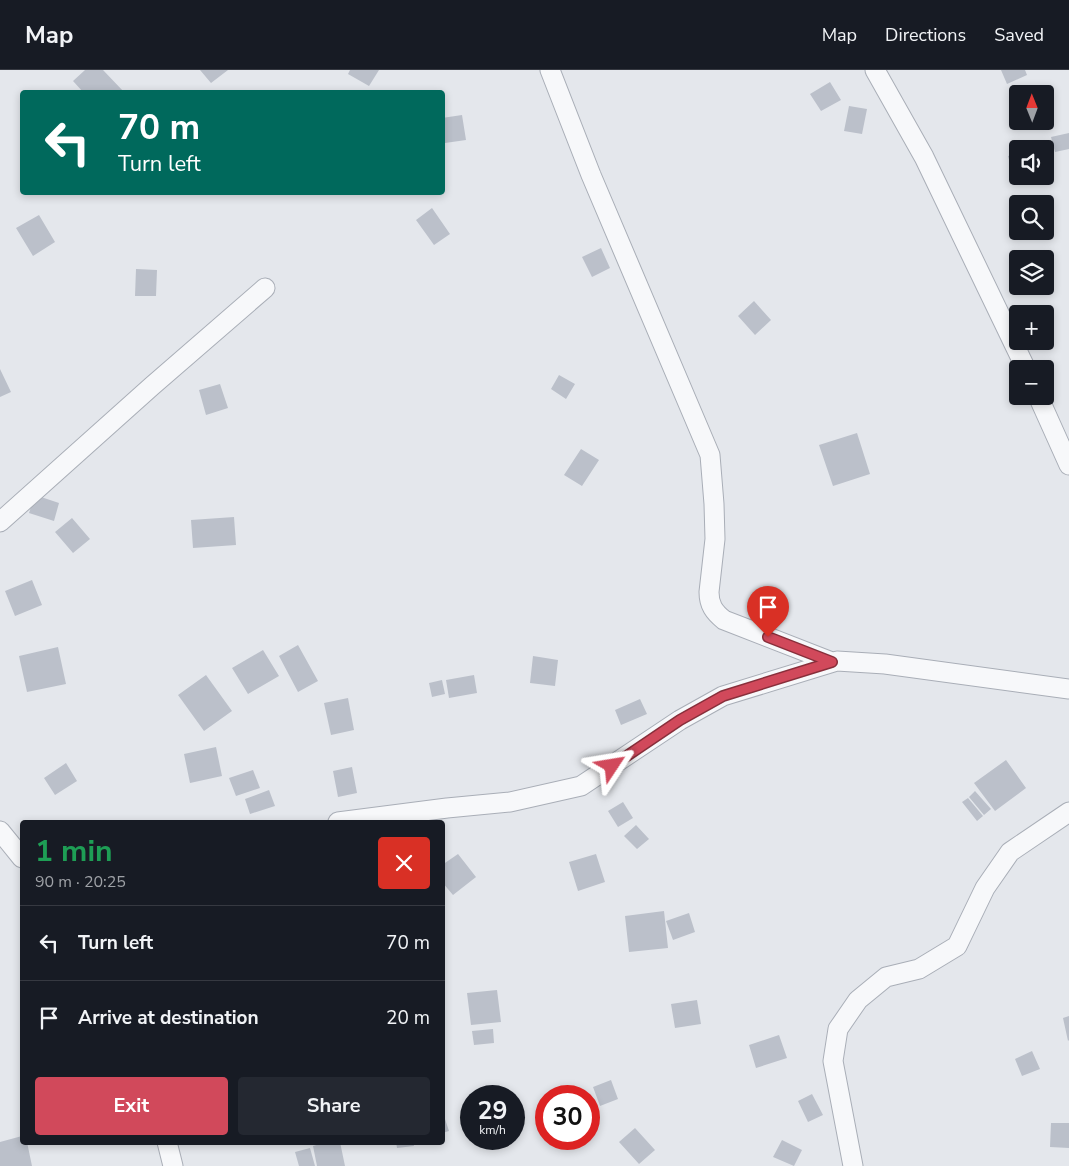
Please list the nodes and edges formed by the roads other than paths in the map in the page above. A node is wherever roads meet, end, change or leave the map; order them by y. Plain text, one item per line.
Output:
1 (550, 70) edge
2 (875, 70) edge
3 (265, 288) dead end
4 (1022, 360) edge
5 (1042, 405) edge
6 (1069, 465) edge
7 (0, 522) edge
8 (832, 662) junction
9 (1069, 689) edge
10 (1069, 812) edge
11 (354, 820) edge
12 (0, 831) edge
13 (20, 856) edge
14 (167, 1145) edge
15 (173, 1166) edge
16 (853, 1166) edge

1 - 8 street
2 - 4 street
3 - 7 street
5 - 6 street
8 - 9 street
8 - 11 street
10 - 16 street
12 - 13 street
14 - 15 street

